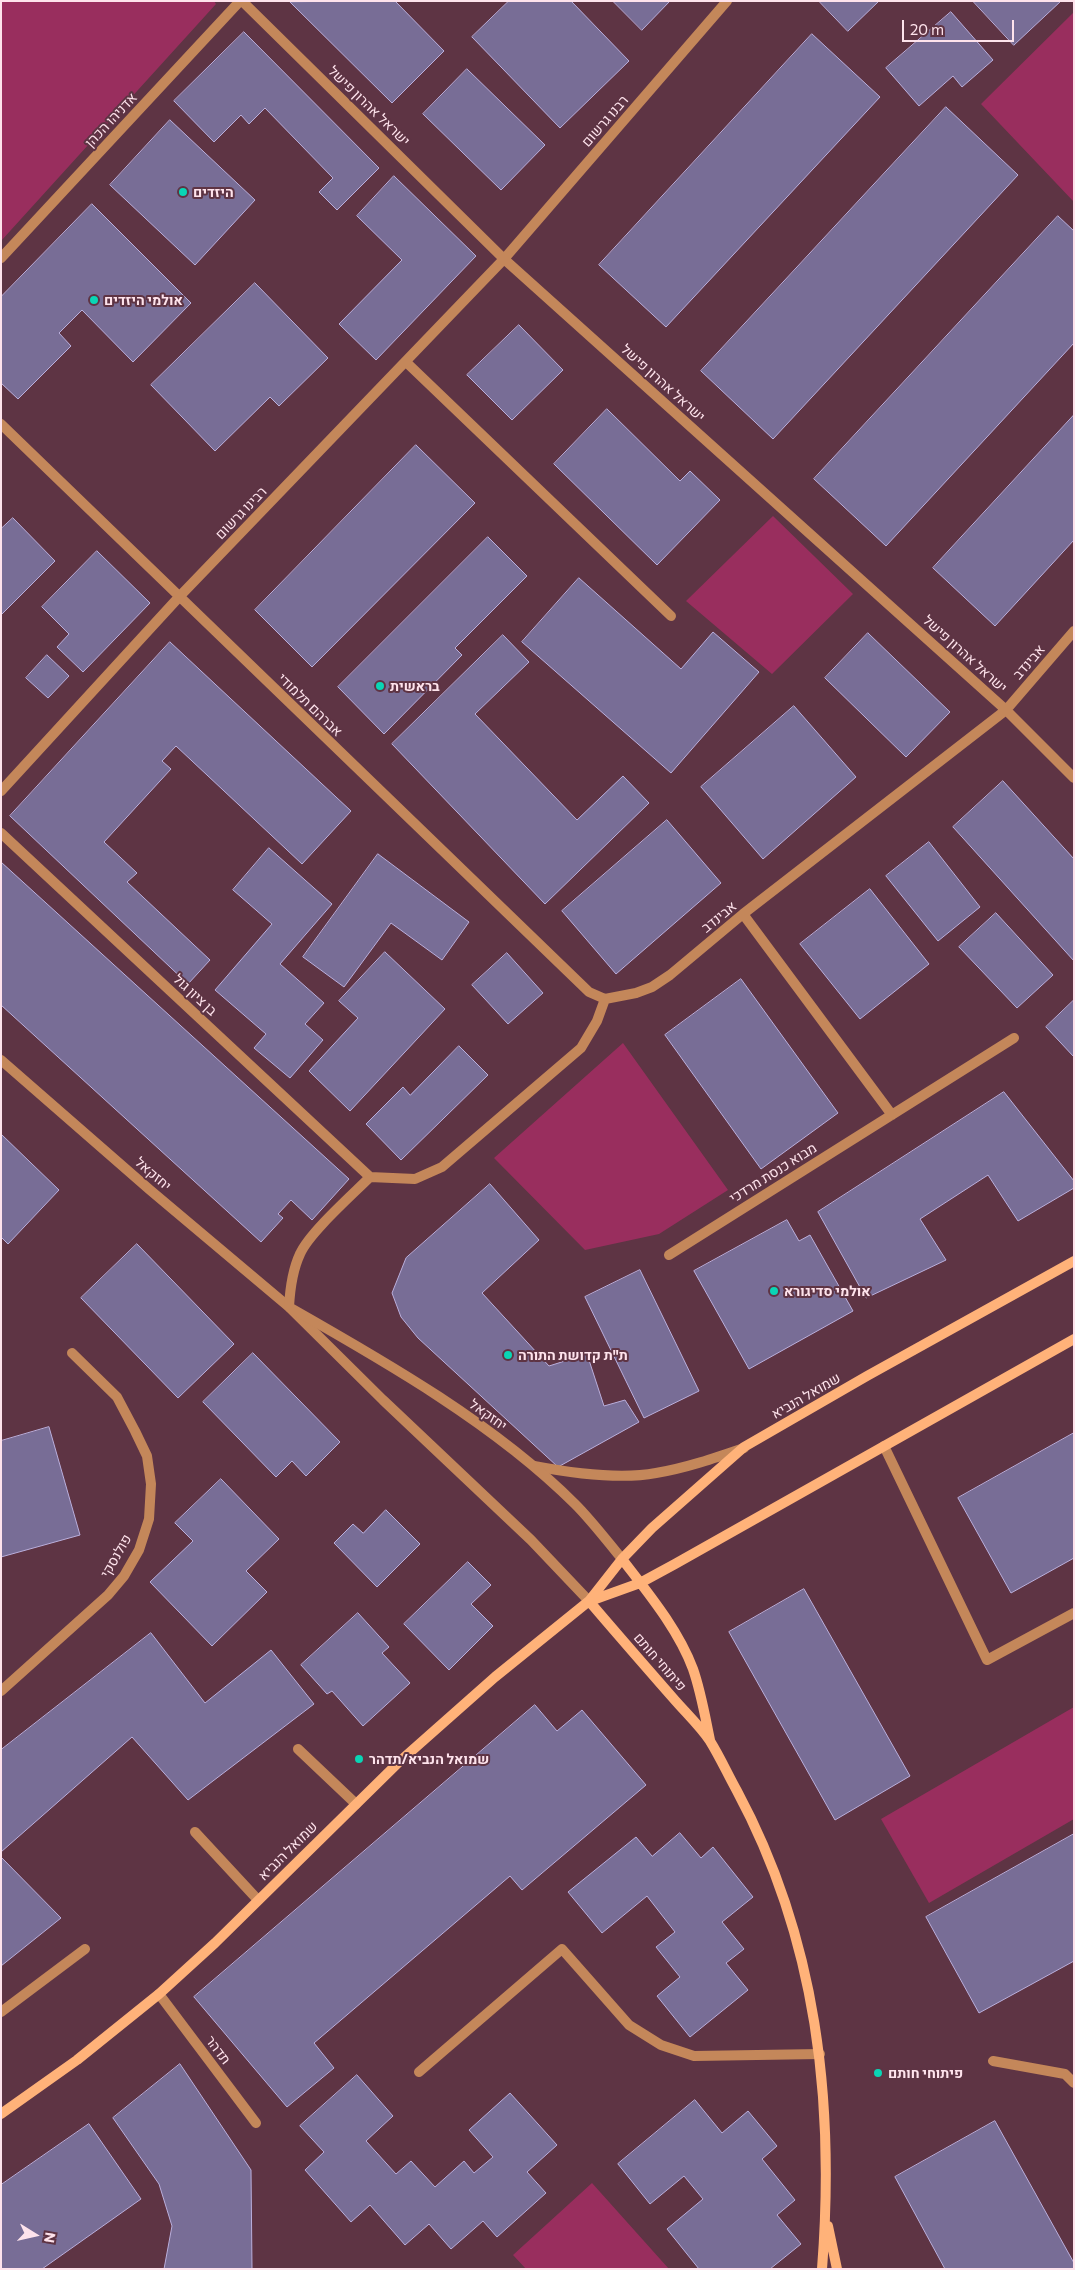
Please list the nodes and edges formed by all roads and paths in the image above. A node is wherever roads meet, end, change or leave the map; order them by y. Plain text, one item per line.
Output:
1 (241, 1) edge
2 (726, 1) edge
3 (1, 258) edge
4 (504, 259) junction
5 (406, 362) junction
6 (1, 424) edge
7 (179, 597) junction
8 (671, 616) dead end
9 (1074, 631) edge
10 (1006, 710) junction
11 (1074, 778) edge
12 (1, 791) edge
13 (1, 833) edge
14 (743, 914) junction
15 (605, 999) junction
16 (1014, 1038) dead end
17 (1, 1060) edge
18 (892, 1115) junction
19 (370, 1177) junction
20 (669, 1255) dead end
21 (1074, 1261) edge
22 (289, 1307) junction
23 (1074, 1340) edge
24 (72, 1354) dead end
25 (884, 1446) junction
26 (744, 1447) junction
27 (534, 1466) junction
28 (622, 1559) junction
29 (640, 1583) junction
30 (589, 1601) junction
31 (1074, 1614) edge
32 (1, 1691) edge
33 (710, 1741) junction
34 (298, 1749) dead end
35 (356, 1804) junction
36 (195, 1832) dead end
37 (258, 1900) junction
38 (84, 1949) dead end
39 (158, 1994) junction
40 (1, 2012) edge
41 (820, 2054) junction
42 (993, 2061) dead end
43 (419, 2072) dead end
44 (1074, 2083) edge
45 (1, 2114) edge
46 (256, 2123) dead end
47 (826, 2215) junction
48 (822, 2269) edge
49 (838, 2269) edge

1 - 3 street, אדניהו הכהן
1 - 4 street, ישראל אהרון פישל
2 - 4 street, רבנו גרשום
4 - 5 street, רבינו גרשום
4 - 10 street, ישראל אהרון פישל
5 - 7 street, רבינו גרשום
5 - 8 street
6 - 7 street, אברהם תלמודי
7 - 12 street, רבינו גרשום
7 - 15 street, אברהם תלמודי
9 - 10 street, אבינדב
10 - 11 street, ישראל אהרון פישל
10 - 14 street, אבינדב
13 - 19 street, בן ציון גול
14 - 15 street, אבינדב
14 - 18 street
15 - 19 street
16 - 18 street, מבוא כנסת מרדכי
17 - 22 street, יחזקאל
18 - 20 street, מבוא כנסת מרדכי
19 - 22 street
21 - 26 street, שמואל הנביא
22 - 27 street, יחזקאל
22 - 30 street, יחזקאל
23 - 25 street, שמואל הנביא
24 - 32 street, פולנסקי
25 - 29 street, שמואל הנביא
25 - 31 street
26 - 27 street
26 - 28 street, שמואל הנביא
27 - 28 street, יחזקאל
28 - 29 street, יחזקאל
28 - 30 street, שמואל הנביא
29 - 30 street, שמואל הנביא
29 - 33 street, פיתוחי חותם
30 - 33 street, פיתוחי חותם
30 - 35 street, שמואל הנביא
33 - 41 street, פיתוחי חותם
34 - 35 street
35 - 37 street, שמואל הנביא
36 - 37 street
37 - 39 street, שמואל הנביא
38 - 40 street
39 - 45 street, שמואל הנביא
39 - 46 street, תדהר
41 - 43 street
41 - 47 street, פיתוחי חותם
42 - 44 street
47 - 48 street
47 - 49 street

